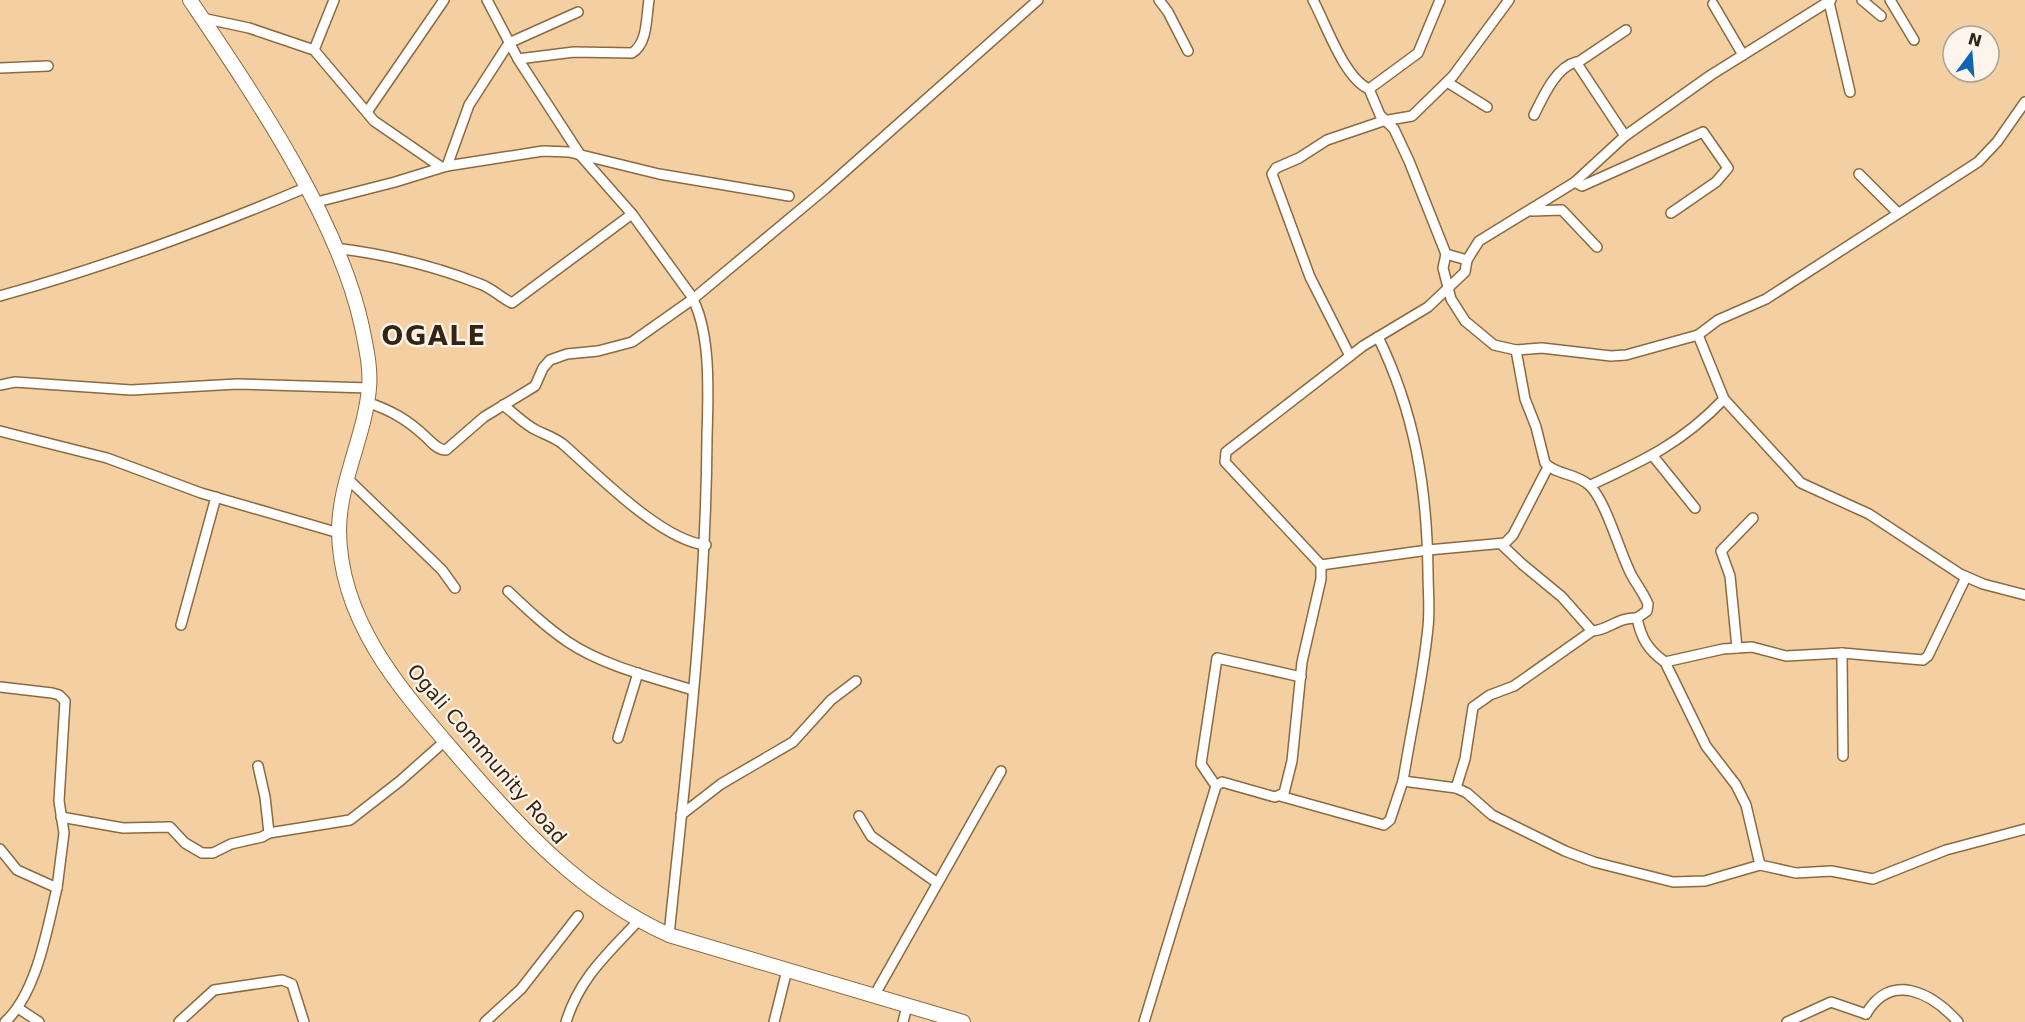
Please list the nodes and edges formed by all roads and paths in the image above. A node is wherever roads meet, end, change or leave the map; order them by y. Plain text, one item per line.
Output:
1 (190, 0) edge
2 (334, 0) edge
3 (444, 0) edge
4 (488, 0) edge
5 (649, 0) edge
6 (1038, 0) edge
7 (1159, 0) edge
8 (1313, 0) edge
9 (1440, 0) edge
10 (1509, 0) edge
11 (1862, 0) edge
12 (1890, 0) edge
13 (1825, 2) edge
14 (1713, 4) dead end
15 (578, 12) dead end
16 (1881, 16) dead end
17 (202, 18) junction
18 (1626, 30) dead end
19 (1914, 40) dead end
20 (510, 43) junction
21 (314, 50) junction
22 (1188, 51) dead end
23 (1743, 55) junction
24 (518, 59) junction
25 (1577, 63) junction
26 (48, 66) dead end
27 (0, 68) edge
28 (1447, 82) junction
29 (1370, 89) junction
30 (1850, 92) dead end
31 (2025, 102) edge
32 (1487, 107) dead end
33 (367, 112) junction
34 (1534, 115) dead end
35 (1383, 122) junction
36 (1625, 136) junction
37 (581, 156) junction
38 (444, 166) junction
39 (1859, 174) dead end
40 (1575, 182) junction
41 (305, 188) junction
42 (789, 196) dead end
43 (313, 203) junction
44 (1527, 212) junction
45 (1671, 213) dead end
46 (1899, 213) junction
47 (632, 214) junction
48 (1597, 247) dead end
49 (335, 248) junction
50 (1446, 254) junction
51 (1467, 260) junction
52 (1447, 288) junction
53 (0, 296) edge
54 (693, 299) junction
55 (1698, 335) junction
56 (1378, 337) junction
57 (1516, 350) junction
58 (1350, 356) junction
59 (0, 385) edge
60 (368, 395) junction
61 (1724, 399) junction
62 (503, 405) junction
63 (0, 431) edge
64 (1653, 456) junction
65 (1548, 467) junction
66 (348, 479) junction
67 (1591, 485) junction
68 (216, 497) junction
69 (1695, 508) dead end
70 (1753, 518) dead end
71 (339, 533) junction
72 (1501, 544) junction
73 (706, 545) junction
74 (1428, 550) junction
75 (1322, 565) junction
76 (1966, 577) junction
77 (455, 588) dead end
78 (508, 591) dead end
79 (2025, 595) edge
80 (1637, 618) junction
81 (181, 625) dead end
82 (1592, 631) junction
83 (1737, 648) junction
84 (1842, 653) junction
85 (1665, 662) junction
86 (638, 673) junction
87 (1301, 677) junction
88 (856, 681) dead end
89 (0, 687) edge
90 (693, 690) junction
91 (618, 738) dead end
92 (445, 741) junction
93 (1843, 756) dead end
94 (258, 766) dead end
95 (1001, 771) dead end
96 (1402, 781) junction
97 (1216, 786) junction
98 (1456, 788) junction
99 (1280, 796) junction
100 (681, 815) junction
101 (859, 816) dead end
102 (62, 817) junction
103 (2025, 829) edge
104 (269, 833) junction
105 (0, 849) edge
106 (1760, 866) junction
107 (936, 882) junction
108 (57, 888) junction
109 (578, 916) dead end
110 (638, 921) junction
111 (669, 935) junction
112 (787, 970) junction
113 (874, 996) junction
114 (907, 1006) junction
115 (18, 1008) junction
116 (1868, 1018) edge
117 (5, 1022) edge
118 (39, 1022) edge
119 (179, 1022) edge
120 (304, 1022) edge
121 (485, 1022) edge
122 (567, 1022) edge
123 (774, 1022) edge
124 (903, 1022) edge
125 (960, 1022) edge
126 (1144, 1022) edge
127 (1787, 1022) edge
128 (1958, 1022) edge

1 - 17 street, Ogali Community Road
2 - 21 street
3 - 33 street
4 - 20 street
5 - 24 street
6 - 54 street
7 - 22 street
8 - 29 street
9 - 29 street
10 - 28 street
11 - 16 street
12 - 19 street
13 - 23 street
13 - 30 street
14 - 23 street
15 - 20 street
17 - 21 street
17 - 41 street, Ogali Community Road
18 - 25 street
20 - 24 street
20 - 38 street
21 - 33 street
23 - 36 street
24 - 37 street
25 - 34 street
25 - 36 street
26 - 27 street
28 - 32 street
28 - 35 street
29 - 35 street
31 - 46 street
33 - 38 street
35 - 50 street
35 - 58 street
36 - 40 street
37 - 38 street
37 - 42 street
37 - 47 street
38 - 43 street
39 - 46 street
40 - 44 street
40 - 45 street
41 - 43 street, Ogali Community Road
41 - 53 street
43 - 49 street, Ogali Community Road
44 - 48 street
44 - 51 street
46 - 55 street
47 - 49 street
47 - 54 street
49 - 60 street, Ogali Community Road
50 - 51 street
50 - 52 street
51 - 52 street
52 - 56 street
52 - 57 street
54 - 62 street
54 - 73 street
55 - 57 street
55 - 61 street
56 - 58 street
56 - 74 street
57 - 65 street
58 - 75 street
59 - 60 street
60 - 62 street
60 - 66 street, Ogali Community Road
61 - 64 street
61 - 76 street
62 - 73 street
63 - 68 street
64 - 67 street
64 - 69 street
65 - 67 street
65 - 72 street
66 - 71 street, Ogali Community Road
66 - 77 street
67 - 80 street
68 - 71 street
68 - 81 street
70 - 83 street
71 - 92 street, Ogali Community Road
72 - 74 street
72 - 82 street
73 - 90 street
74 - 75 street
74 - 96 street
75 - 87 street
76 - 79 street
76 - 84 street
78 - 86 street
80 - 82 street
80 - 85 street
82 - 98 street
83 - 84 street
83 - 85 street
84 - 93 street
85 - 106 street
86 - 90 street
86 - 91 street
87 - 97 street
87 - 99 street
88 - 100 street
89 - 102 street
90 - 100 street
92 - 104 street
92 - 110 street, Ogali Community Road
94 - 104 street
95 - 107 street
96 - 98 street
96 - 99 street
97 - 99 street
97 - 126 street
98 - 106 street
100 - 111 street
101 - 107 street
102 - 104 street
102 - 108 street
103 - 106 street
105 - 108 street
107 - 113 street
108 - 115 street
109 - 121 street
110 - 111 street, Ogali Community Road
110 - 122 street
111 - 112 street, Ogali Community Road
112 - 113 street, Ogali Community Road
112 - 123 street
113 - 114 street, Ogali Community Road
114 - 124 street
114 - 125 street, Ogali Community Road
115 - 117 street
115 - 118 street
116 - 127 street
116 - 128 street
119 - 120 street

